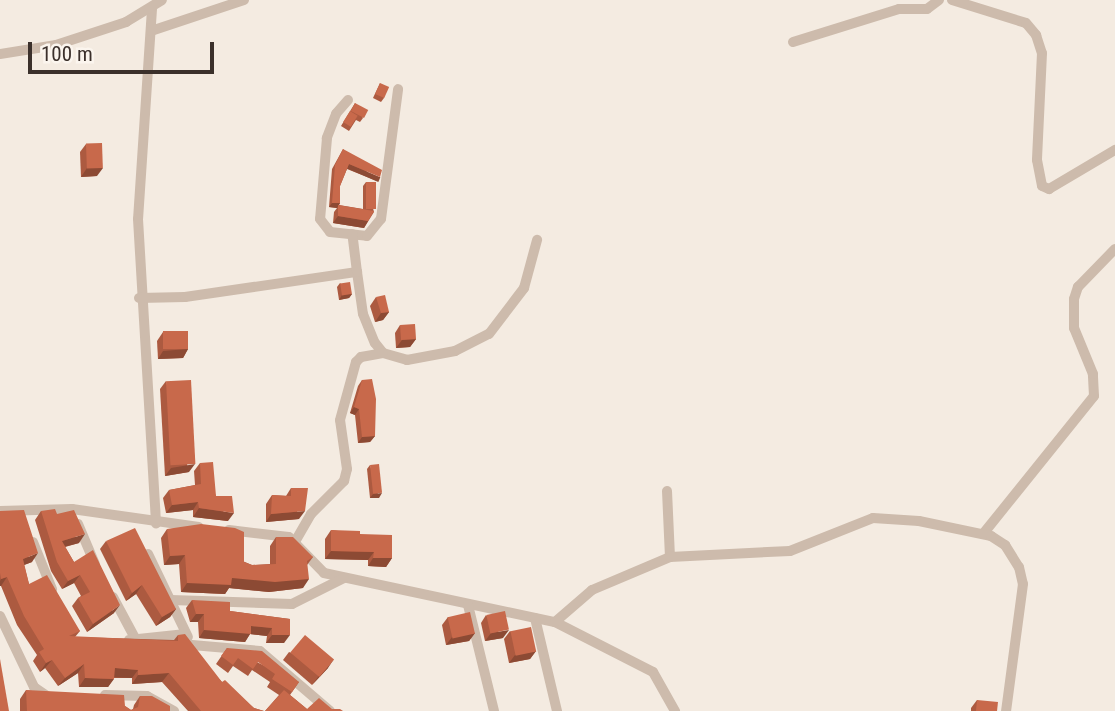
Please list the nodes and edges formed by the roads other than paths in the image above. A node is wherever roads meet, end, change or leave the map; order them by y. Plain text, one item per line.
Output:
1 (162, 0) edge
2 (244, 0) edge
3 (939, 0) edge
4 (952, 0) edge
5 (152, 9) junction
6 (151, 31) junction
7 (793, 42) dead end
8 (0, 54) edge
9 (398, 89) dead end
10 (348, 100) dead end
11 (1115, 149) edge
12 (352, 234) junction
13 (537, 240) dead end
14 (1115, 249) edge
15 (357, 272) junction
16 (139, 298) junction
17 (383, 353) junction
18 (667, 491) dead end
19 (72, 509) junction
20 (0, 511) edge
21 (27, 520) junction
22 (156, 523) junction
23 (135, 528) junction
24 (983, 534) junction
25 (296, 540) junction
26 (670, 557) junction
27 (344, 579) junction
28 (172, 600) junction
29 (60, 602) edge
30 (468, 605) junction
31 (0, 616) edge
32 (535, 618) junction
33 (555, 622) junction
34 (186, 634) junction
35 (136, 640) junction
36 (116, 642) edge
37 (192, 645) junction
38 (200, 658) edge
39 (126, 694) junction
40 (60, 696) edge
41 (95, 696) edge
42 (126, 711) edge
43 (174, 711) edge
44 (330, 711) edge
45 (494, 711) edge
46 (557, 711) edge
47 (675, 711) edge
48 (1006, 711) edge

1 - 5 street
2 - 6 street
3 - 7 street
4 - 11 street
5 - 6 street
5 - 8 street
6 - 16 street
9 - 12 street
10 - 12 street
12 - 15 street
13 - 17 street
14 - 24 street
15 - 16 street
15 - 17 street
16 - 22 street
17 - 25 street
18 - 26 street
19 - 21 street
19 - 23 street
19 - 35 street
20 - 21 street
21 - 29 street
22 - 23 street
22 - 25 street
23 - 28 street
24 - 26 street
24 - 48 street
25 - 27 street
26 - 33 street
27 - 28 street
27 - 30 street
28 - 34 street
30 - 32 street
30 - 45 street
31 - 40 street
32 - 33 street
32 - 46 street
33 - 47 street
34 - 35 street
34 - 37 street
35 - 36 street
37 - 38 street
37 - 44 street
39 - 41 street
39 - 42 street
39 - 43 street

